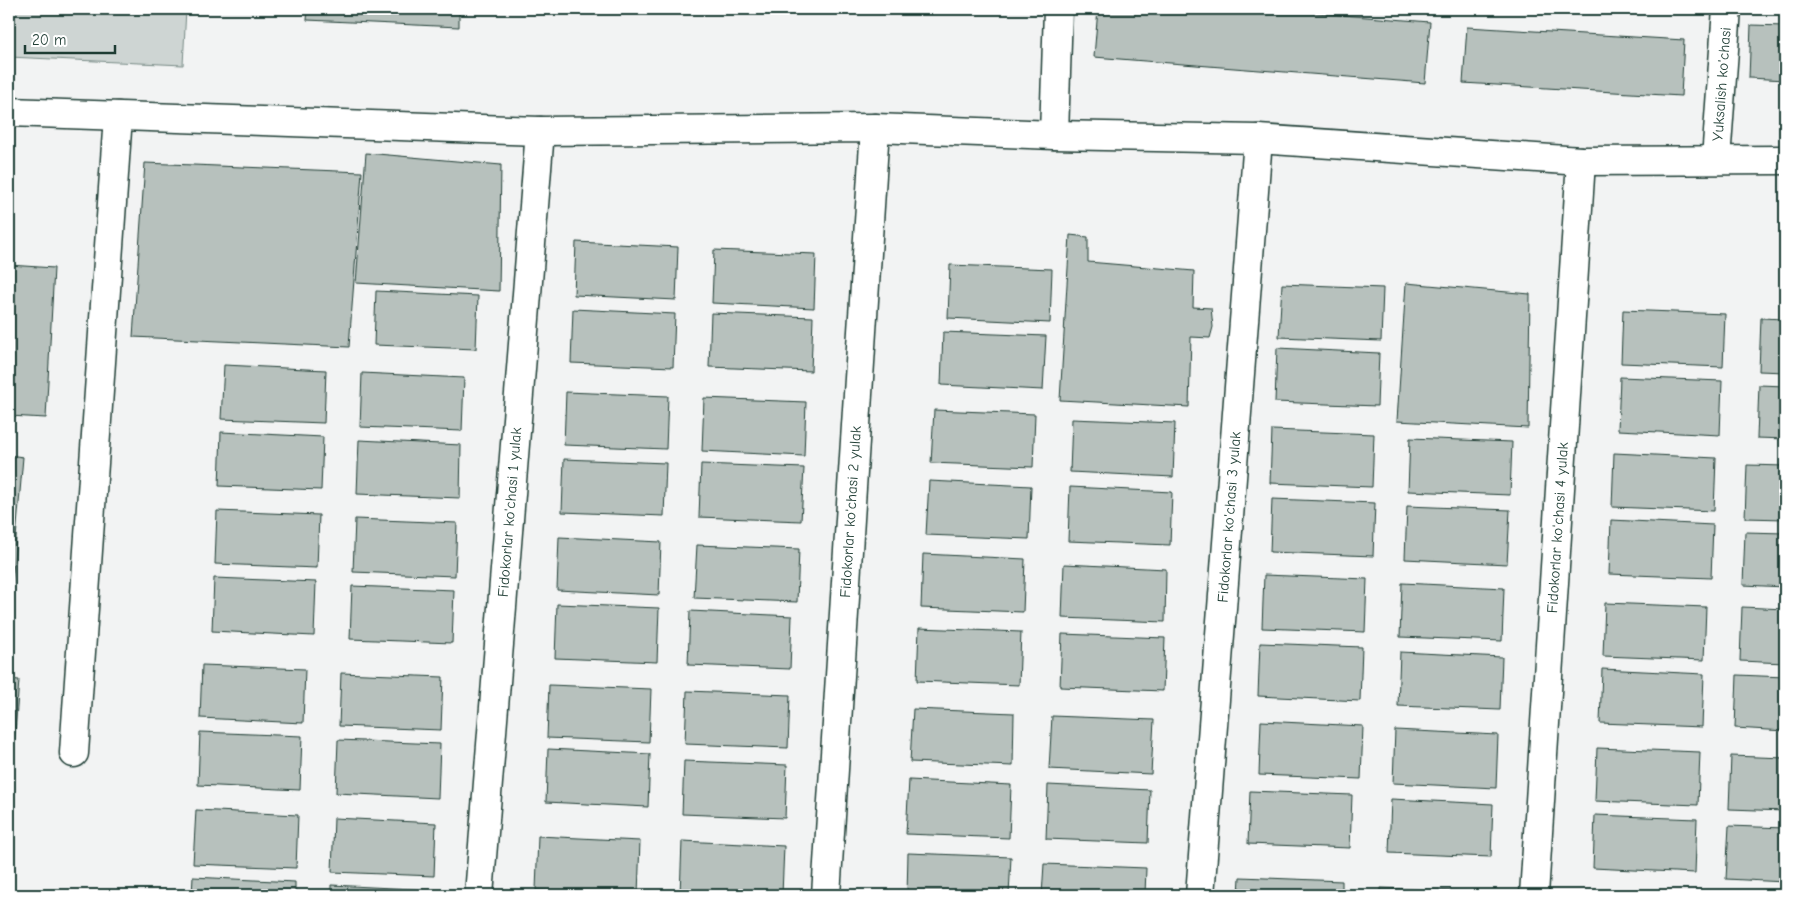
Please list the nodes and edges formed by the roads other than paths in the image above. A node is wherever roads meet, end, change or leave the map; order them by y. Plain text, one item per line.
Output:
1 (1058, 9) edge
2 (1727, 9) edge
3 (9, 112) edge
4 (118, 116) junction
5 (875, 128) junction
6 (540, 130) junction
7 (1054, 135) junction
8 (1258, 138) junction
9 (1716, 159) junction
10 (1785, 160) edge
11 (1581, 161) junction
12 (74, 753) dead end
13 (479, 895) edge
14 (826, 895) edge
15 (1200, 895) edge
16 (1534, 895) edge

1 - 7 street
2 - 9 street, Yuksalish ko'chasi
3 - 4 street
4 - 6 street
4 - 12 street
5 - 6 street
5 - 7 street
5 - 14 street, Fidokorlar ko'chasi 2 yulak
6 - 13 street, Fidokorlar ko'chasi 1 yulak
7 - 8 street
8 - 11 street
8 - 15 street, Fidokorlar ko'chasi 3 yulak
9 - 10 street
9 - 11 street
11 - 16 street, Fidokorlar ko'chasi 4 yulak

